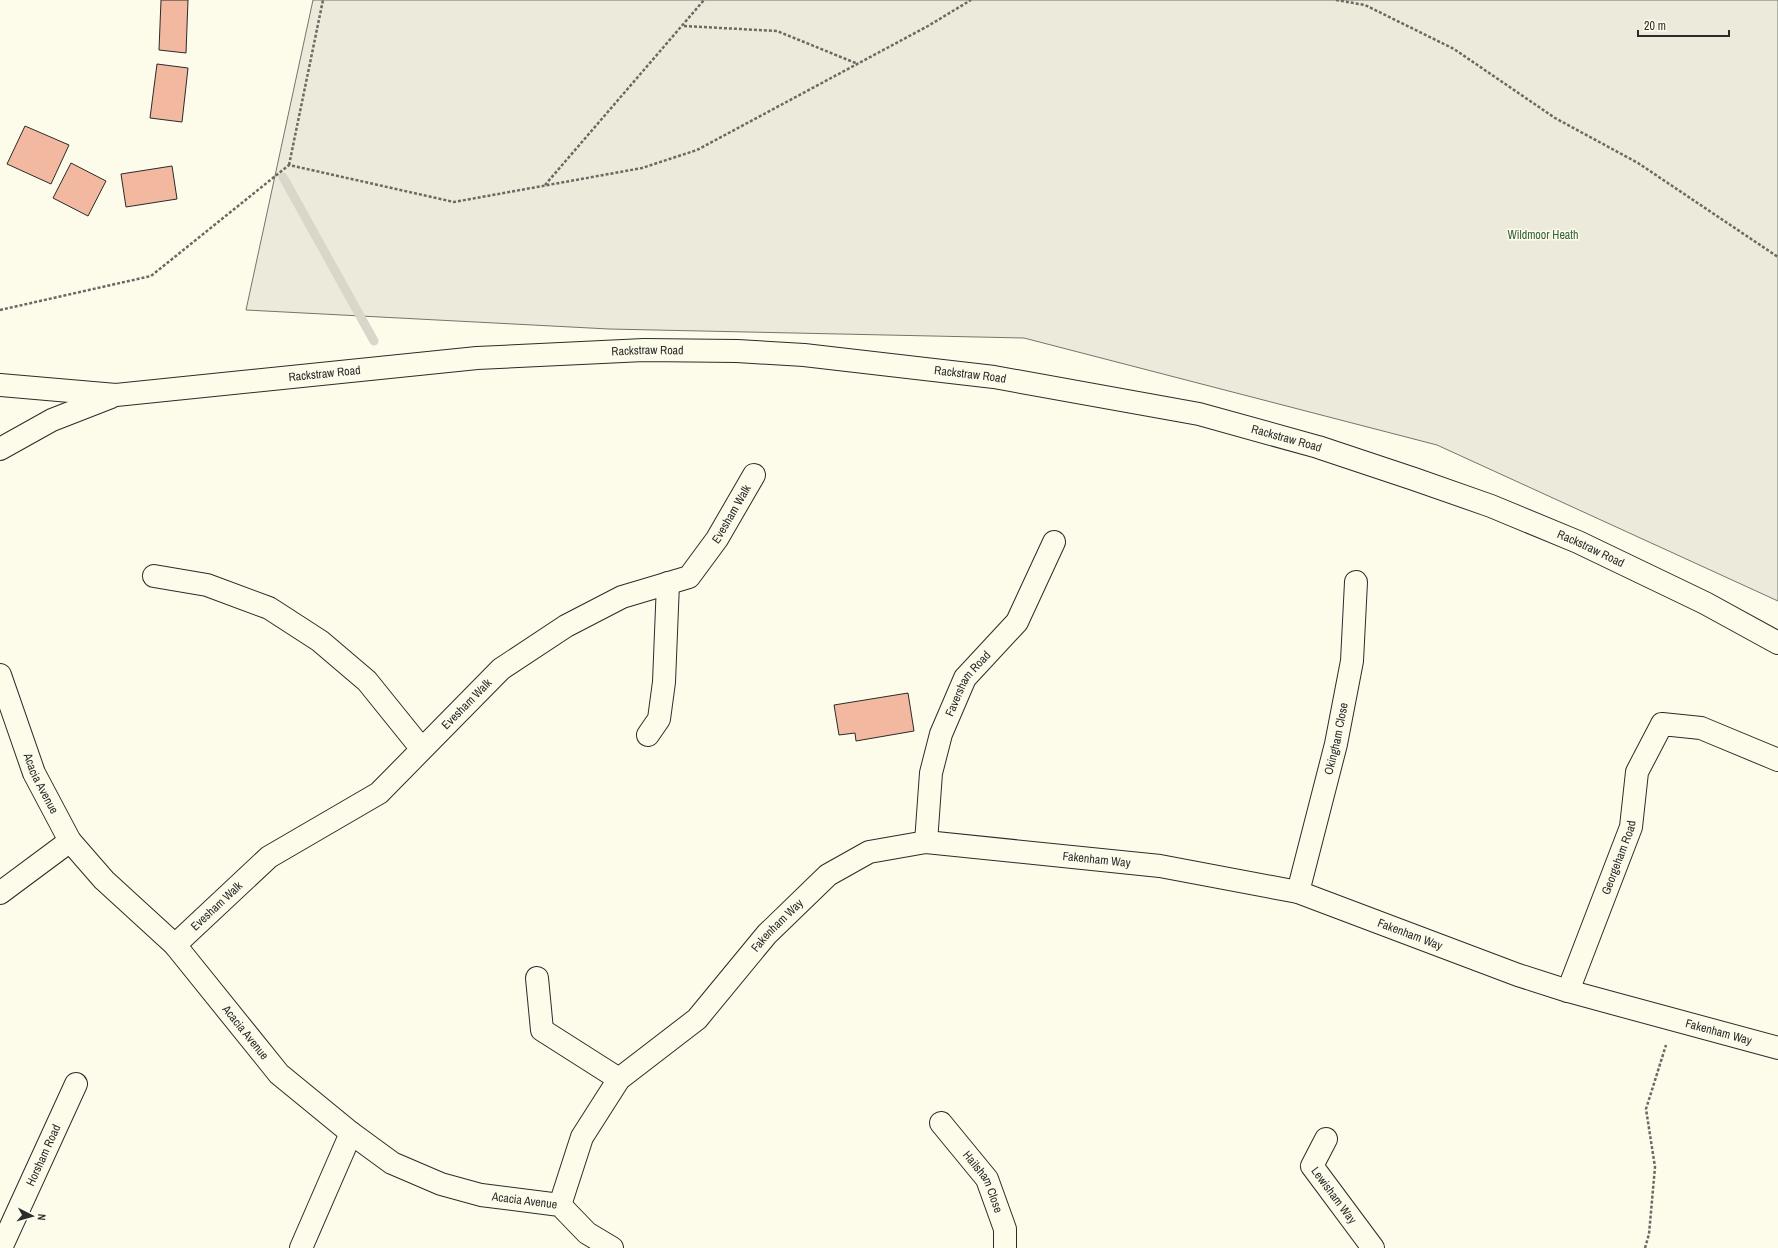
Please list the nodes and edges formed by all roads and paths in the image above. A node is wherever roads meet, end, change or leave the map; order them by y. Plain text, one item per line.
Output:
1 (323, 0) edge
2 (704, 0) edge
3 (970, 0) edge
4 (1336, 0) edge
5 (683, 26) junction
6 (858, 64) junction
7 (289, 165) junction
8 (544, 186) junction
9 (1778, 257) edge
10 (0, 310) edge
11 (0, 385) edge
12 (116, 395) junction
13 (0, 449) edge
14 (754, 475) dead end
15 (1054, 542) dead end
16 (154, 576) dead end
17 (1356, 582) dead end
18 (668, 583) junction
19 (1778, 643) edge
20 (0, 676) edge
21 (648, 735) dead end
22 (422, 748) junction
23 (1778, 760) edge
24 (70, 841) junction
25 (926, 842) junction
26 (1298, 892) junction
27 (0, 893) edge
28 (175, 945) junction
29 (537, 978) dead end
30 (1568, 991) junction
31 (1675, 1020) junction
32 (1778, 1048) edge
33 (619, 1079) junction
34 (76, 1084) dead end
35 (941, 1123) dead end
36 (351, 1133) junction
37 (1326, 1139) dead end
38 (560, 1205) junction
39 (1, 1248) edge
40 (301, 1248) edge
41 (612, 1248) edge
42 (1005, 1248) edge
43 (1373, 1248) edge
44 (1645, 1248) edge

1 - 7 path
2 - 5 path
3 - 6 path
4 - 9 path
5 - 6 path
5 - 8 path
6 - 8 path
7 - 8 path
7 - 10 path
11 - 12 street, Rackstraw Road
12 - 13 street, Rackstraw Road
12 - 19 street, Rackstraw Road
14 - 18 street, Evesham Walk
15 - 25 street, Faversham Road
16 - 22 street
17 - 26 street, Okingham Close
18 - 21 street
18 - 22 street, Evesham Walk
20 - 24 street, Acacia Avenue
22 - 28 street, Evesham Walk
23 - 30 street, Georgeham Road
24 - 27 street
24 - 28 street, Acacia Avenue
25 - 26 street, Fakenham Way
25 - 33 street, Fakenham Way
26 - 30 street, Fakenham Way
28 - 36 street, Acacia Avenue
29 - 33 street
30 - 31 street, Fakenham Way
31 - 32 street, Fakenham Way
31 - 44 path
33 - 38 street, Fakenham Way
34 - 39 street, Horsham Road
35 - 42 street, Hailsham Close
36 - 38 street, Acacia Avenue
36 - 40 street
37 - 43 street, Lewisham Way
38 - 41 street, Acacia Avenue

